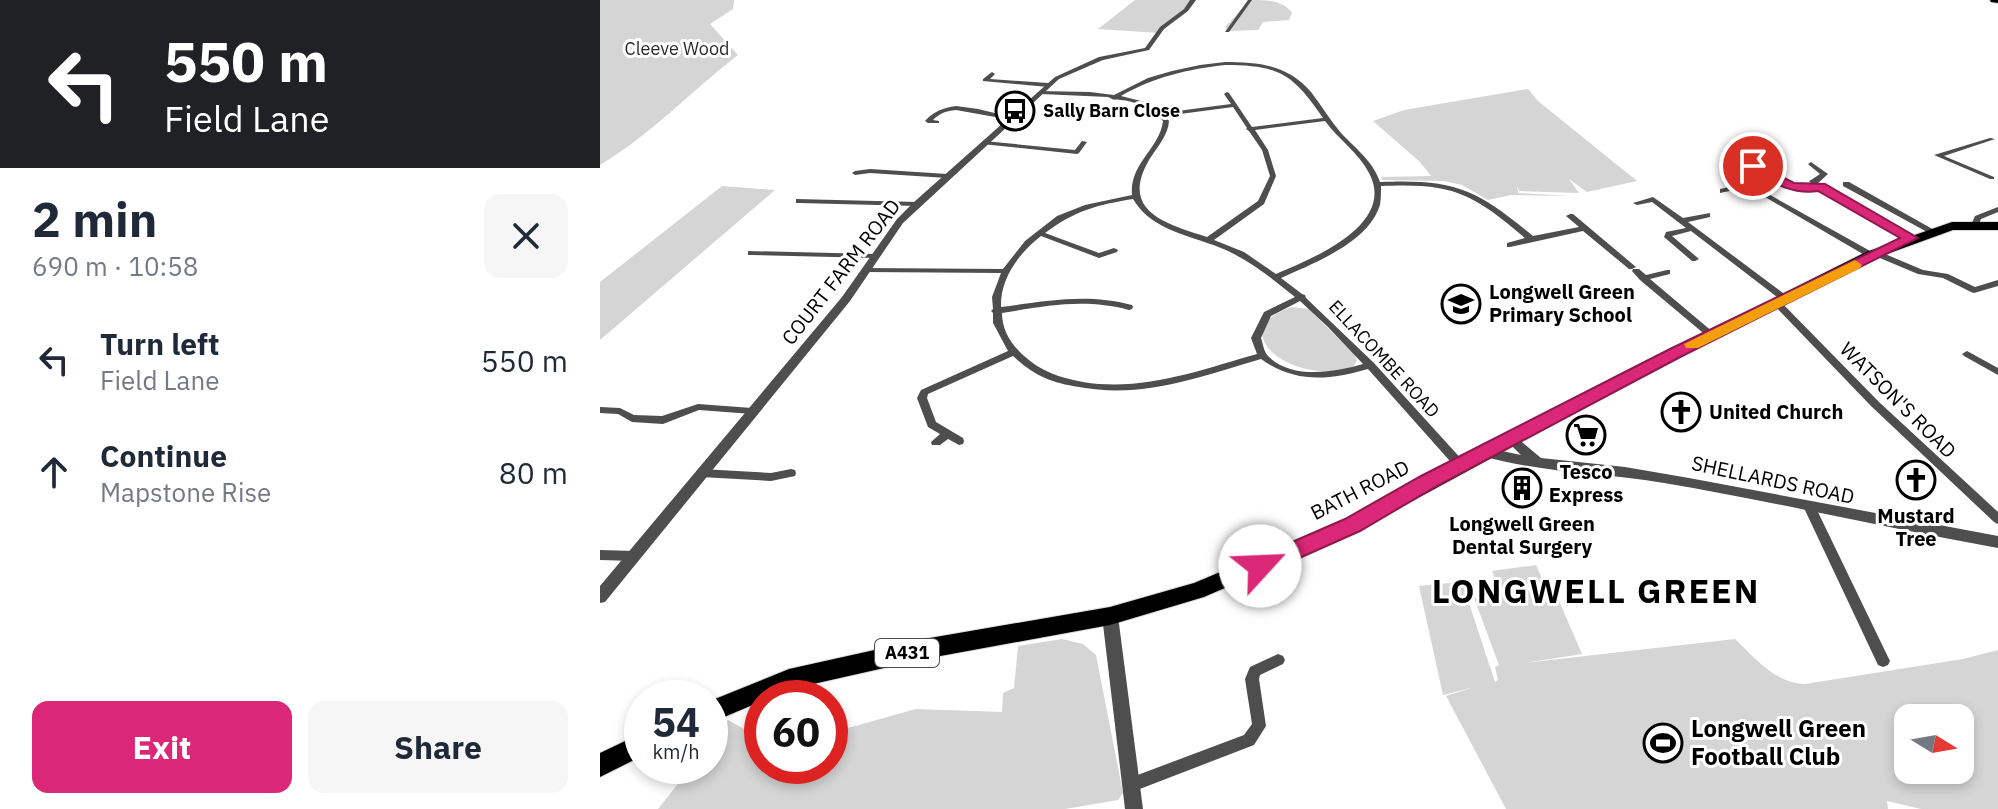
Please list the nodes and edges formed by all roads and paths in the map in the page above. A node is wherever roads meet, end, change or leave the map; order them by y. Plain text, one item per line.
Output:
1 (1193, 0) edge
2 (1250, 0) edge
3 (1227, 31) dead end
4 (992, 74) dead end
5 (1044, 88) junction
6 (1227, 94) dead end
7 (1113, 98) junction
8 (1234, 105) junction
9 (1162, 115) junction
10 (1012, 118) junction
11 (1326, 119) junction
12 (928, 121) junction
13 (919, 122) dead end
14 (937, 122) dead end
15 (1249, 129) junction
16 (1996, 137) edge
17 (1084, 142) dead end
18 (984, 143) junction
19 (1077, 152) junction
20 (1071, 159) dead end
21 (1811, 164) dead end
22 (1753, 166) dead end
23 (855, 173) dead end
24 (947, 176) junction
25 (1992, 178) dead end
26 (1738, 179) dead end
27 (1377, 184) junction
28 (1846, 184) dead end
29 (1749, 185) junction
30 (1790, 186) junction
31 (1820, 187) junction
32 (1870, 187) dead end
33 (1857, 190) junction
34 (1723, 191) dead end
35 (1779, 192) dead end
36 (1136, 196) junction
37 (799, 201) dead end
38 (1637, 203) dead end
39 (917, 204) junction
40 (1998, 209) edge
41 (1707, 215) dead end
42 (1570, 216) dead end
43 (1681, 221) junction
44 (1975, 225) junction
45 (1998, 226) edge
46 (1584, 228) junction
47 (1691, 229) junction
48 (1932, 231) junction
49 (1039, 233) junction
50 (1911, 238) junction
51 (1210, 239) junction
52 (1531, 239) junction
53 (1510, 245) dead end
54 (1114, 250) dead end
55 (751, 253) dead end
56 (1873, 254) junction
57 (1618, 255) junction
58 (875, 256) junction
59 (1605, 258) dead end
60 (1695, 259) dead end
61 (866, 270) junction
62 (1004, 271) junction
63 (1637, 272) junction
64 (1667, 272) dead end
65 (1275, 277) junction
66 (1998, 283) edge
67 (1302, 297) junction
68 (1780, 300) junction
69 (1129, 307) dead end
70 (995, 311) junction
71 (1711, 335) junction
72 (1012, 353) junction
73 (1967, 354) dead end
74 (1262, 356) junction
75 (1371, 365) junction
76 (1998, 372) edge
77 (600, 410) edge
78 (752, 411) junction
79 (947, 434) junction
80 (1512, 440) junction
81 (959, 441) dead end
82 (936, 442) dead end
83 (1488, 453) junction
84 (1539, 463) junction
85 (1461, 466) junction
86 (701, 473) junction
87 (791, 473) dead end
88 (1810, 508) junction
89 (1998, 519) edge
90 (1998, 542) edge
91 (600, 555) edge
92 (634, 556) junction
93 (600, 597) edge
94 (1110, 616) junction
95 (1278, 660) dead end
96 (1883, 661) dead end
97 (728, 705) edge
98 (624, 753) edge
99 (600, 765) edge
100 (1132, 784) junction
101 (1134, 809) edge

1 - 5 street, COURT FARM ROAD
2 - 3 street
4 - 5 street
5 - 7 street
5 - 10 street, COURT FARM ROAD
6 - 8 street
7 - 9 street
7 - 11 street
8 - 9 street
8 - 15 street
9 - 36 street
10 - 12 street
10 - 18 street, COURT FARM ROAD
11 - 15 street
11 - 27 street
12 - 13 street
12 - 14 street
15 - 51 street
16 - 25 street
17 - 19 street
18 - 19 street
18 - 24 street, COURT FARM ROAD
19 - 20 street
21 - 31 street
22 - 30 street
23 - 24 street
24 - 39 street, COURT FARM ROAD
26 - 29 street
27 - 52 street
27 - 65 street
28 - 33 street
29 - 34 street
29 - 56 street
30 - 31 street
30 - 35 street
31 - 50 street
32 - 33 street
33 - 48 street
36 - 49 street
36 - 51 street, ELLACOMBE ROAD
37 - 39 street
38 - 43 street, WATSON'S ROAD
39 - 58 street, COURT FARM ROAD
40 - 44 street
41 - 43 street
42 - 46 street
43 - 47 street, WATSON'S ROAD
44 - 45 main road, BATH ROAD / A431
44 - 48 main road, BATH ROAD / A431
46 - 52 street
46 - 57 street
47 - 60 street
47 - 68 street, WATSON'S ROAD
48 - 50 main road, BATH ROAD / A431
49 - 54 street
49 - 62 street
50 - 56 main road, BATH ROAD / A431
51 - 65 street, ELLACOMBE ROAD
52 - 53 street
55 - 58 street
56 - 66 street
56 - 68 main road, BATH ROAD / A431
57 - 59 street
57 - 63 street
58 - 61 street, COURT FARM ROAD
61 - 62 street
61 - 78 street, COURT FARM ROAD
62 - 70 street
63 - 64 street
63 - 71 street
65 - 67 street, ELLACOMBE ROAD
67 - 74 street
67 - 75 street, ELLACOMBE ROAD
68 - 71 main road, BATH ROAD / A431
68 - 89 street, WATSON'S ROAD
69 - 70 street
70 - 72 street
71 - 80 main road, BATH ROAD / A431
72 - 74 street
72 - 79 street
73 - 76 street
74 - 75 street
75 - 85 street, ELLACOMBE ROAD
77 - 78 street
78 - 86 street, COURT FARM ROAD
79 - 81 street
79 - 82 street
80 - 83 main road, BATH ROAD / A431
80 - 84 street
83 - 84 street, SHELLARDS ROAD
83 - 85 main road, BATH ROAD / A431
84 - 88 street, SHELLARDS ROAD
85 - 94 main road, BATH ROAD / A431
86 - 87 street
86 - 92 street, COURT FARM ROAD
88 - 90 street, SHELLARDS ROAD
88 - 96 street
91 - 92 street
92 - 93 street, COURT FARM ROAD
94 - 97 main road, BATH ROAD / A431
94 - 100 street
95 - 100 street
98 - 99 main road
100 - 101 street

